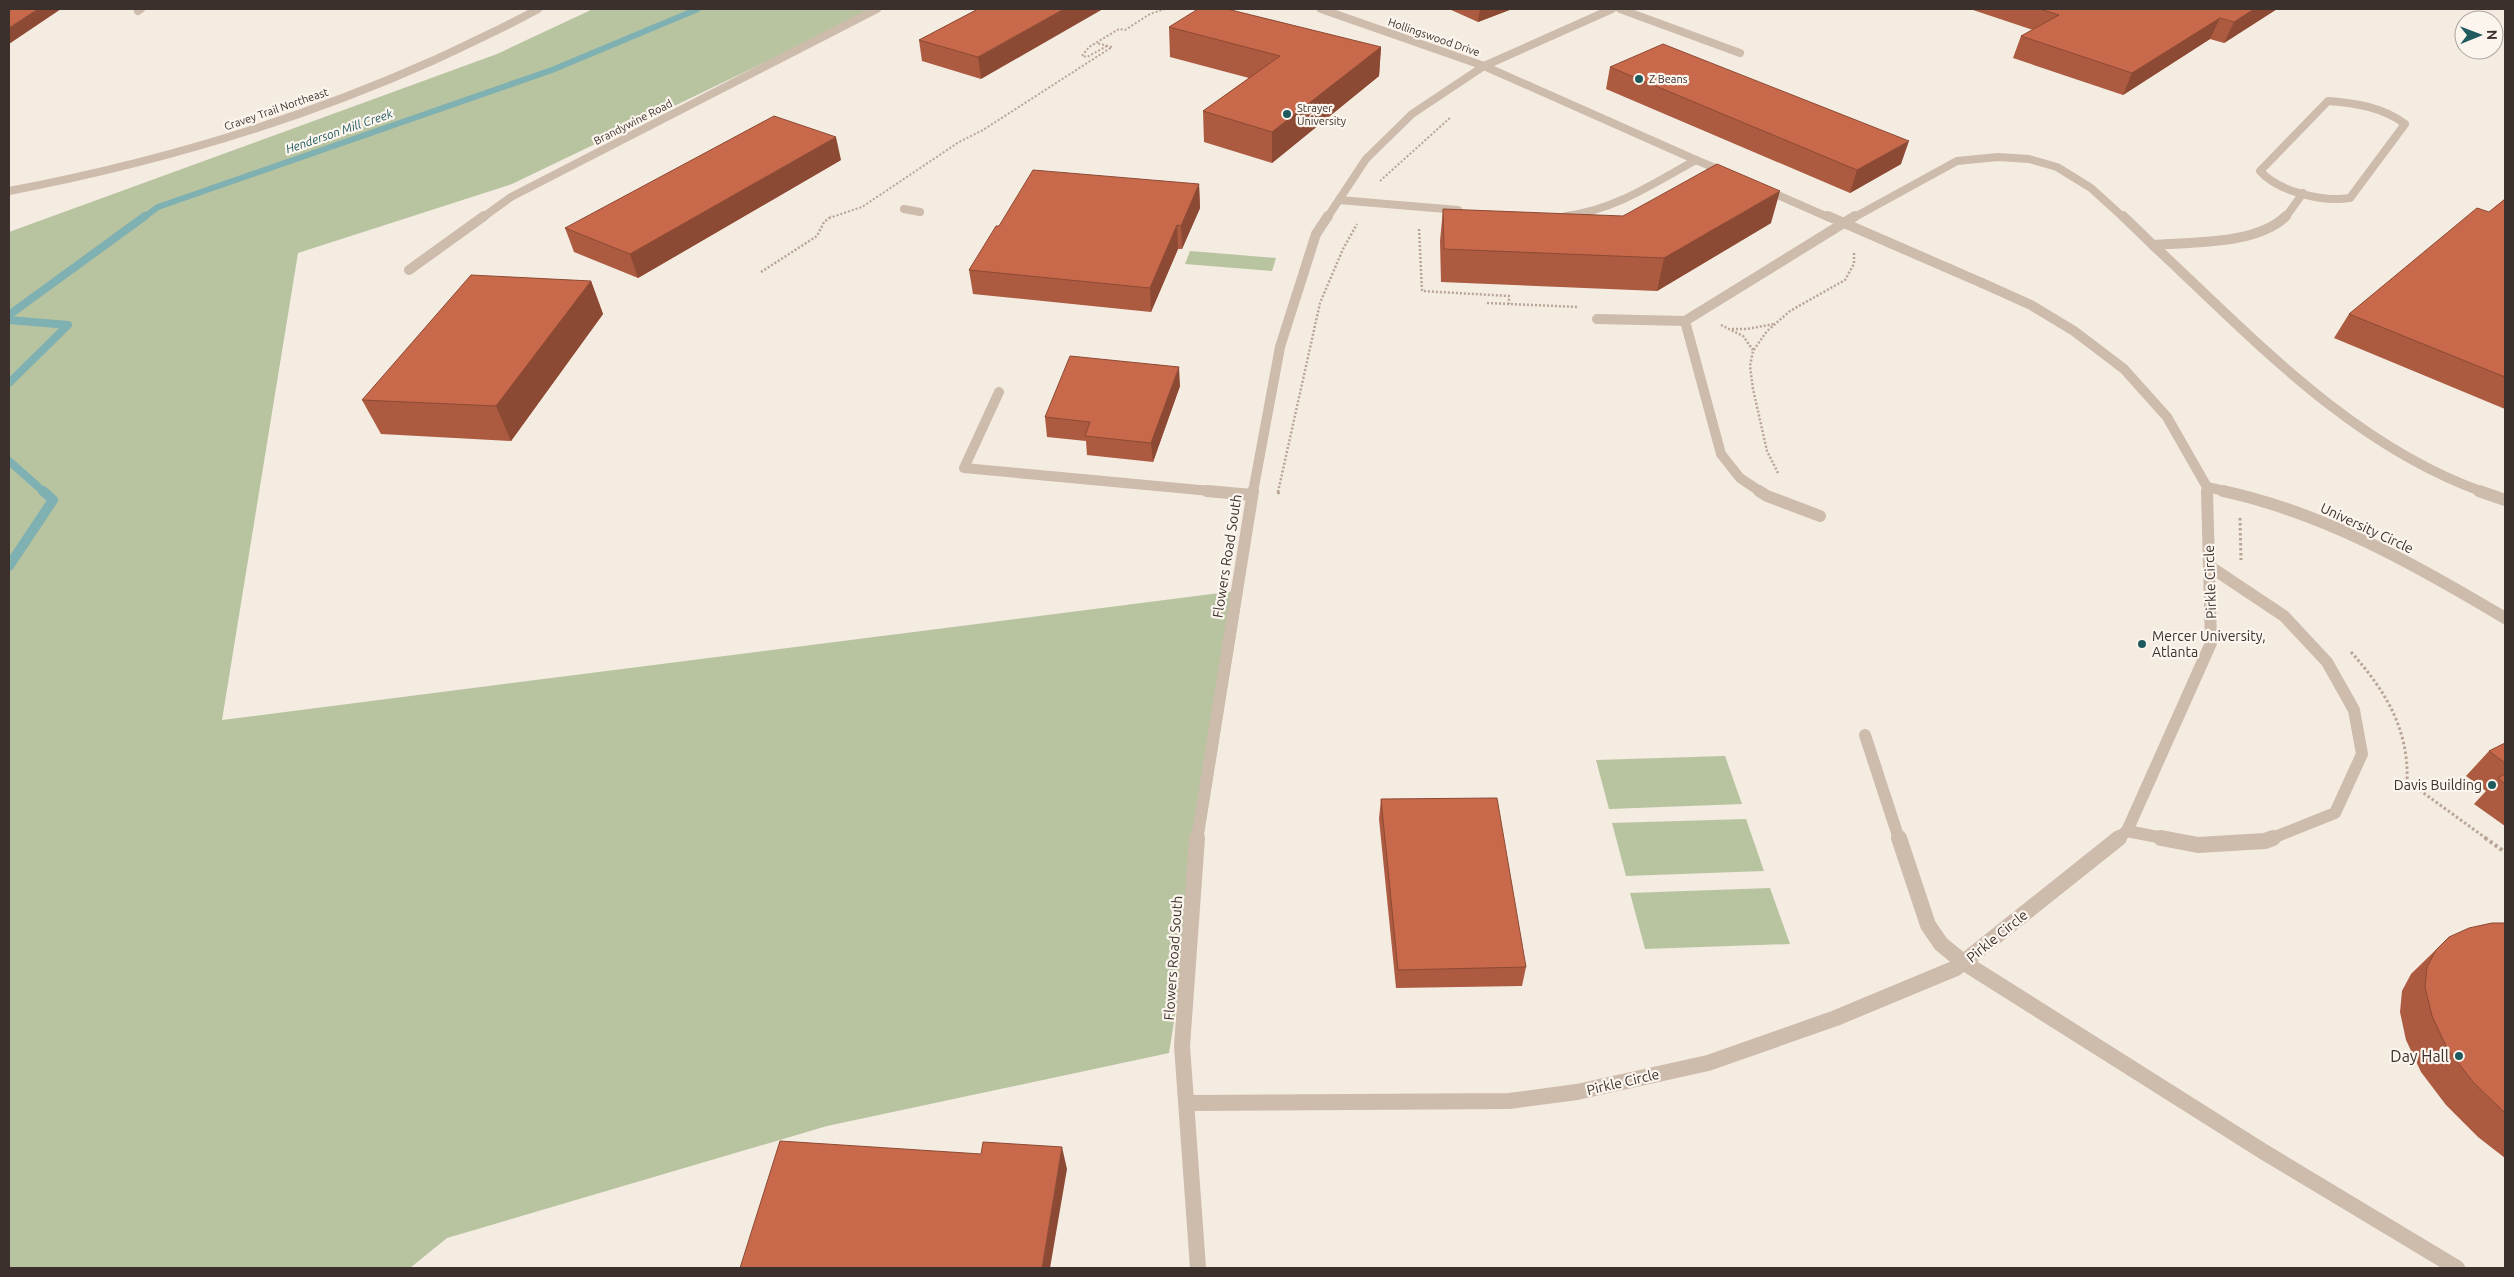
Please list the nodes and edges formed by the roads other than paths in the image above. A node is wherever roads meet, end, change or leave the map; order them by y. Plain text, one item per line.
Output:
1 (538, 9) edge
2 (877, 9) edge
3 (1321, 9) edge
4 (1612, 9) edge
5 (1620, 9) edge
6 (1740, 53) dead end
7 (1484, 66) junction
8 (1696, 160) junction
9 (1740, 178) edge
10 (1758, 186) edge
11 (9, 191) edge
12 (2303, 193) junction
13 (1339, 200) junction
14 (904, 210) dead end
15 (1469, 211) edge
16 (920, 212) dead end
17 (1552, 216) edge
18 (1843, 223) junction
19 (2153, 245) junction
20 (409, 270) dead end
21 (1597, 319) dead end
22 (1685, 321) junction
23 (999, 392) dead end
24 (2207, 487) junction
25 (1252, 495) junction
26 (2505, 500) edge
27 (1820, 516) dead end
28 (2209, 566) junction
29 (2505, 618) edge
30 (1865, 735) dead end
31 (2127, 832) junction
32 (1963, 962) junction
33 (1188, 1102) junction
34 (1198, 1268) edge
35 (2457, 1268) edge

1 - 11 street, Cravey Trail Northeast
2 - 20 street, Brandywine Road
3 - 7 street, Hollingswood Drive
4 - 7 street, Flowers Road South
5 - 6 street
7 - 8 street, Hollingswood Drive
7 - 13 street, Flowers Road South
8 - 9 street, Hollingswood Drive
8 - 17 street
10 - 18 street, Pirkle Circle
12 - 12 street
12 - 19 street
13 - 15 street
13 - 25 street, Flowers Road South
14 - 16 street
18 - 19 street
18 - 22 street
18 - 24 street, Pirkle Circle
19 - 26 street
21 - 22 street
22 - 27 street
23 - 25 street
24 - 28 street, Pirkle Circle
24 - 29 street, University Circle
25 - 33 street, Flowers Road South
28 - 31 street, Pirkle Circle
28 - 31 street
30 - 32 street
31 - 32 street, Pirkle Circle
32 - 33 street, Pirkle Circle
32 - 35 street
33 - 34 street, Flowers Road South

